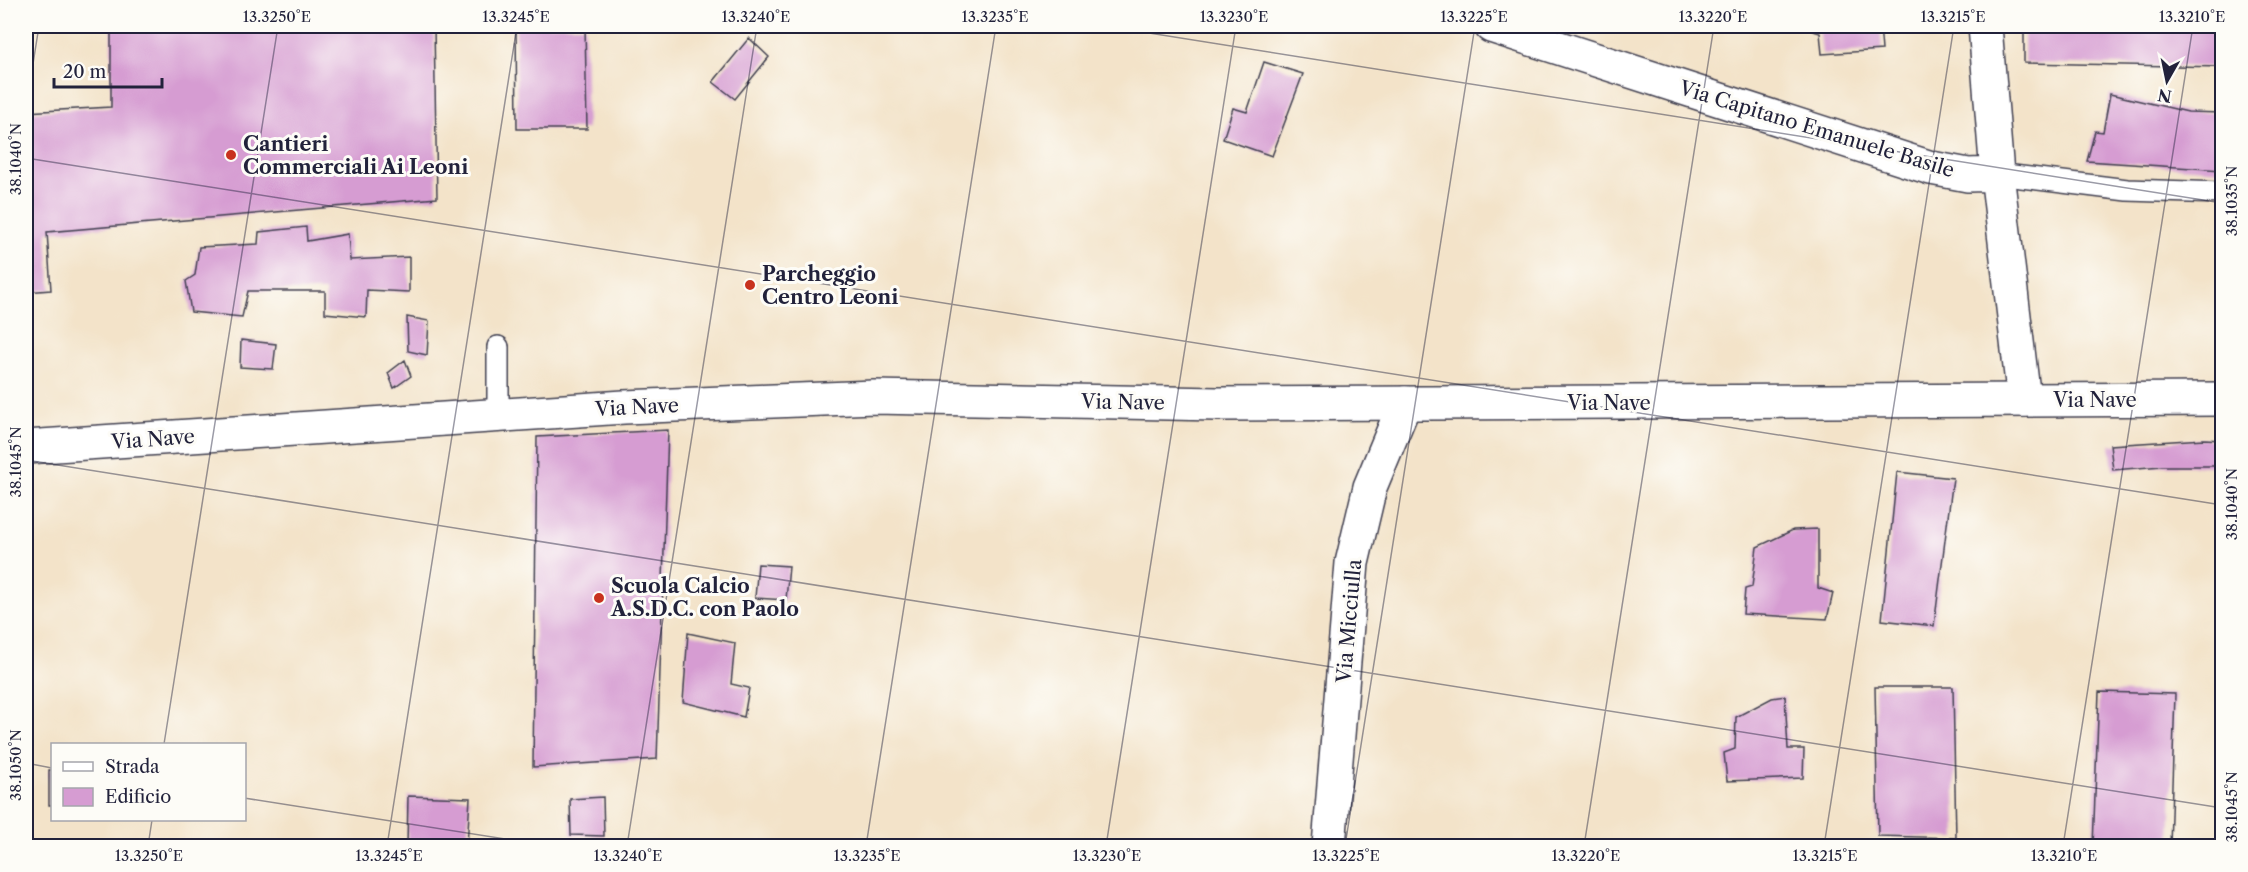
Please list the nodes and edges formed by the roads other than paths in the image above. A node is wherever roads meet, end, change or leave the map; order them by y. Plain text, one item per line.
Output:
1 (1491, 26) edge
2 (1985, 26) edge
3 (1997, 174) junction
4 (2223, 193) edge
5 (498, 347) dead end
6 (2223, 399) edge
7 (2024, 400) junction
8 (1405, 403) junction
9 (498, 415) junction
10 (26, 447) edge
11 (1329, 846) edge

1 - 3 street, Via Capitano Emanuele Basile
2 - 3 street
3 - 4 lane, Via Capitano Emanuele Basile
3 - 7 street
5 - 9 lane
6 - 7 street, Via Nave
7 - 8 street, Via Nave
8 - 9 street, Via Nave
8 - 11 street, Via Micciulla
9 - 10 street, Via Nave

